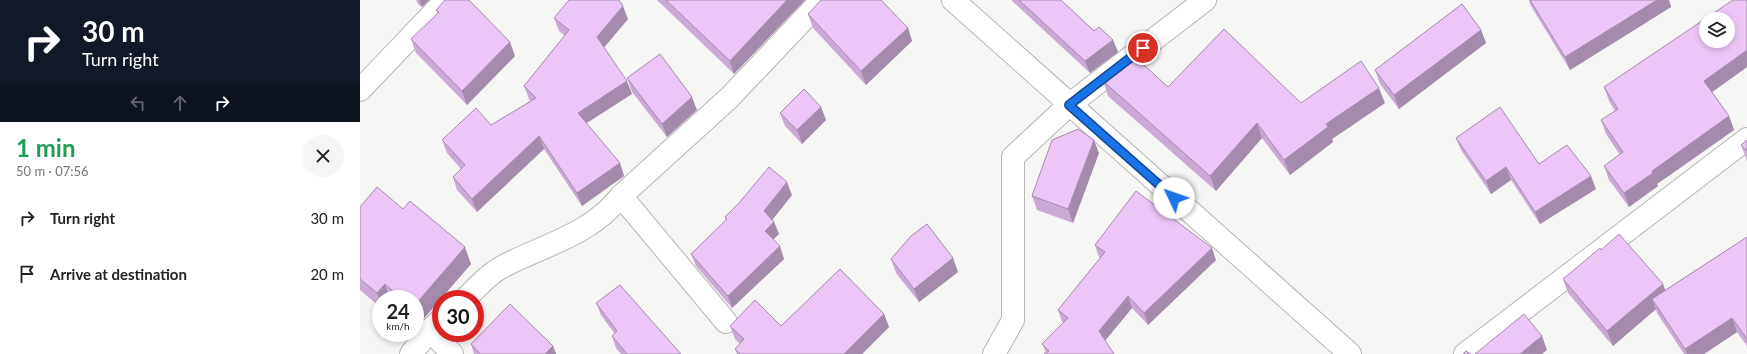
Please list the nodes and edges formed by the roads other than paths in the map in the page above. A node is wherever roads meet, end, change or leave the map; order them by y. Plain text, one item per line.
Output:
1 (446, 0) edge
2 (822, 0) edge
3 (953, 0) edge
4 (1205, 0) edge
5 (360, 90) edge
6 (1069, 105) junction
7 (1747, 138) edge
8 (621, 196) junction
9 (474, 290) edge
10 (726, 322) dead end
11 (432, 329) edge
12 (445, 342) edge
13 (1348, 353) edge
14 (411, 354) edge
15 (452, 354) edge
16 (994, 354) edge
17 (1464, 354) edge

1 - 5 street
2 - 8 street
3 - 6 street
4 - 6 street
6 - 13 street
6 - 16 street
7 - 17 street
8 - 9 street
8 - 10 street
11 - 14 street
12 - 15 street

